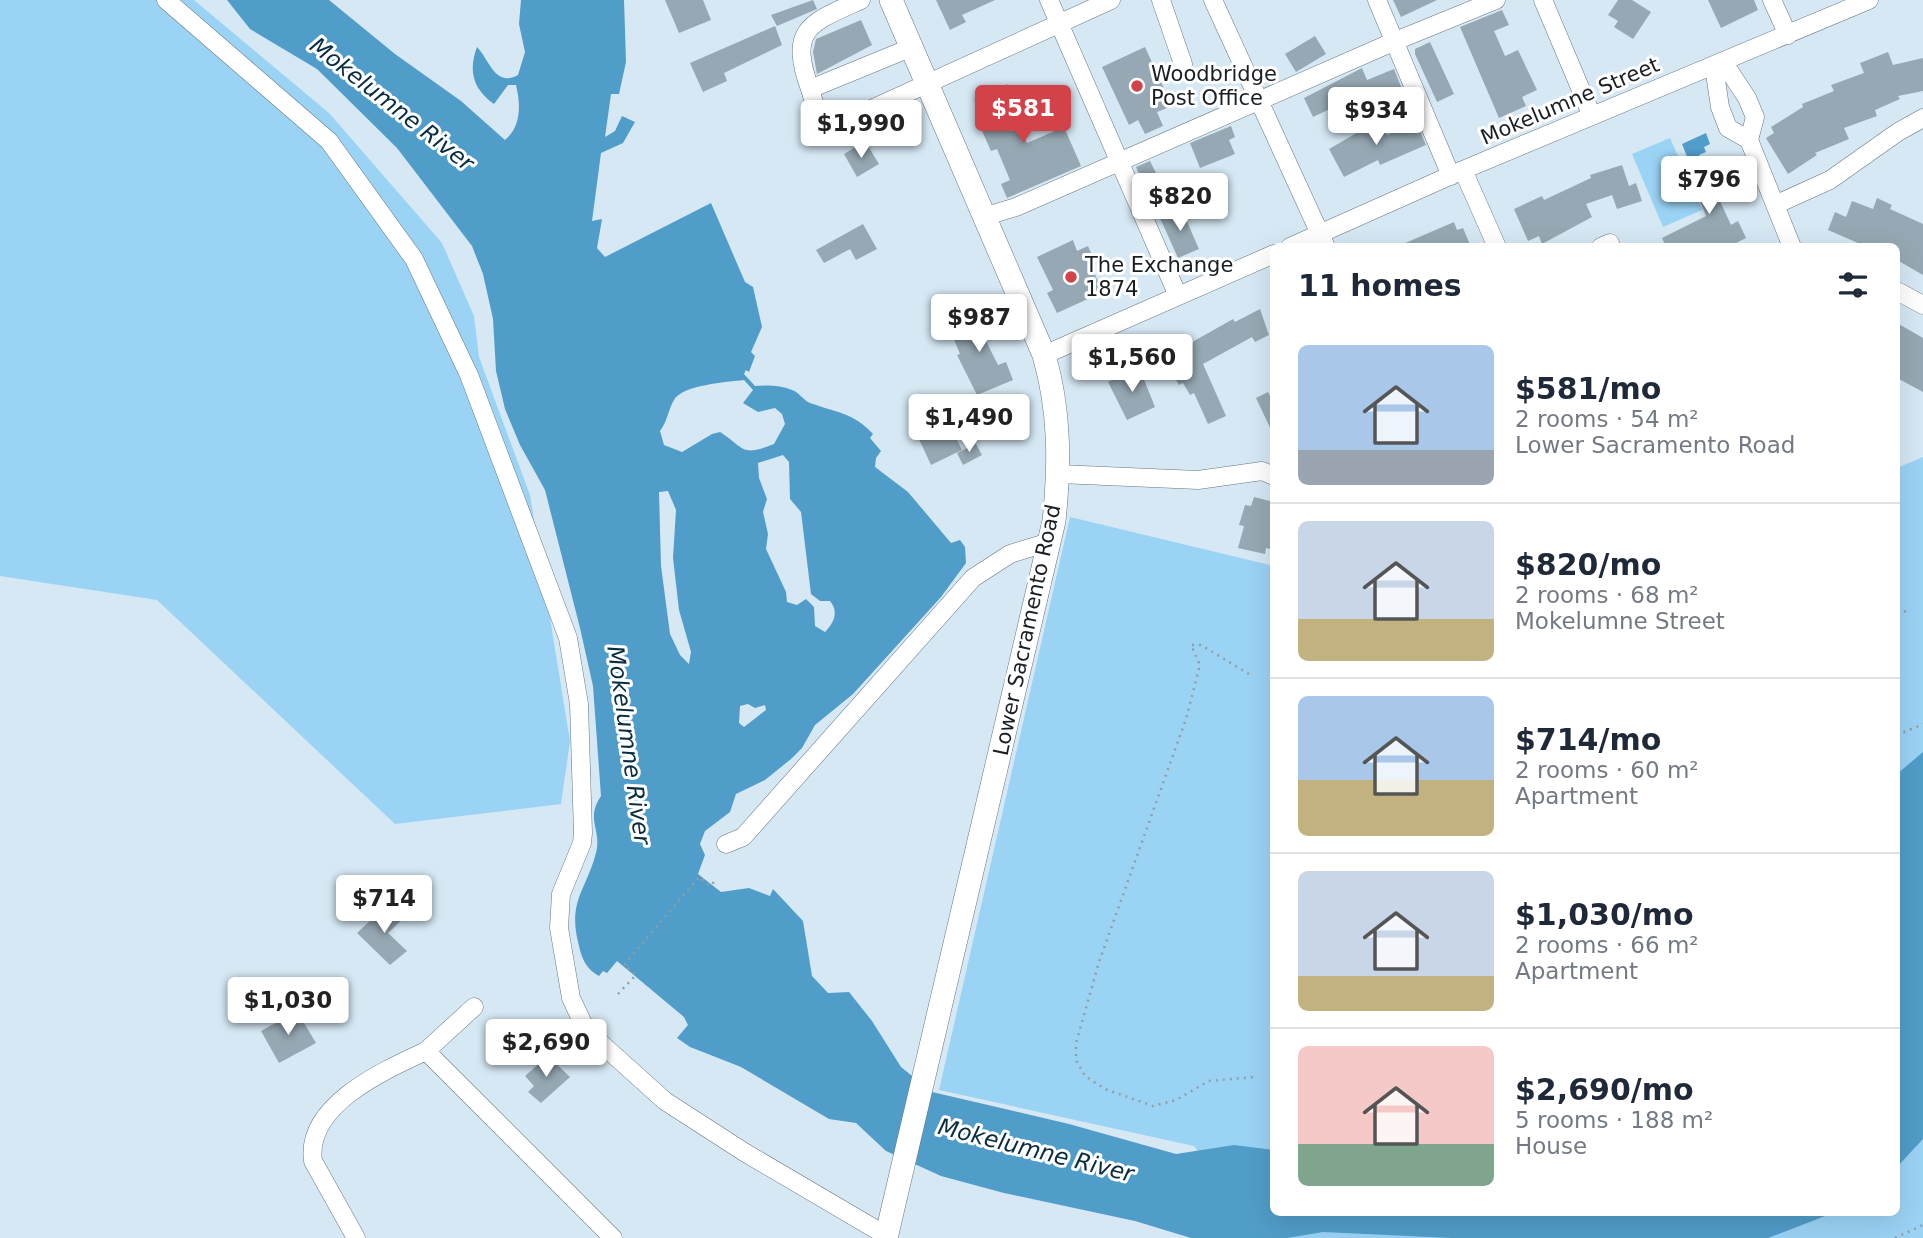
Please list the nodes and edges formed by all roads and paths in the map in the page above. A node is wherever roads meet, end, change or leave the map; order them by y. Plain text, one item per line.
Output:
1 (166, 0) edge
2 (861, 0) edge
3 (891, 0) edge
4 (1049, 0) edge
5 (1111, 0) edge
6 (1161, 0) edge
7 (1213, 0) edge
8 (1377, 0) edge
9 (1496, 0) edge
10 (1544, 0) edge
11 (1772, 0) edge
12 (1869, 0) edge
13 (1058, 22) junction
14 (1788, 35) junction
15 (1393, 42) junction
16 (910, 48) junction
17 (1184, 64) dead end
18 (1719, 65) junction
19 (924, 83) junction
20 (810, 89) junction
21 (1257, 102) junction
22 (1592, 116) junction
23 (1923, 118) edge
24 (1749, 140) junction
25 (1119, 161) junction
26 (1457, 173) junction
27 (1777, 204) junction
28 (983, 217) junction
29 (1323, 240) edge
30 (1495, 243) edge
31 (1792, 243) edge
32 (1270, 256) edge
33 (1900, 293) edge
34 (1178, 296) junction
35 (1923, 305) edge
36 (1044, 355) junction
37 (1270, 471) edge
38 (1059, 474) junction
39 (1049, 542) junction
40 (1906, 611) dead end
41 (1900, 612) edge
42 (1250, 674) dead end
43 (1923, 724) edge
44 (1900, 734) edge
45 (726, 845) dead end
46 (715, 880) dead end
47 (618, 994) dead end
48 (474, 1007) dead end
49 (426, 1051) junction
50 (1255, 1077) dead end
51 (1923, 1225) edge
52 (886, 1237) edge
53 (1899, 1237) edge
54 (356, 1238) edge
55 (613, 1238) edge

1 - 52 street
2 - 20 street
3 - 16 main road, Lower Sacramento Road
4 - 13 street
5 - 13 street
6 - 17 street
7 - 21 street
8 - 15 street
9 - 15 street
10 - 22 street
11 - 14 street
12 - 14 street, Mokelumne Street
13 - 19 street
13 - 25 street
14 - 18 street, Mokelumne Street
15 - 21 street
15 - 26 street
16 - 19 main road, Lower Sacramento Road
16 - 20 street
18 - 22 street, Mokelumne Street
18 - 24 street
18 - 24 street
19 - 20 street
19 - 28 main road, Lower Sacramento Road
21 - 25 street
21 - 29 street
22 - 26 street, Mokelumne Street
23 - 27 street
24 - 27 street
25 - 28 street
25 - 34 street
26 - 29 street, Mokelumne Street
26 - 30 street
27 - 31 street
28 - 36 main road, Lower Sacramento Road
32 - 34 street
33 - 35 street
34 - 36 street
36 - 38 main road, Lower Sacramento Road
37 - 38 street
38 - 39 main road, Lower Sacramento Road
39 - 45 street
39 - 52 main road, Lower Sacramento Road
40 - 41 path
42 - 50 path
43 - 44 path
46 - 47 path
48 - 49 street
49 - 54 street
49 - 55 street
51 - 53 path

